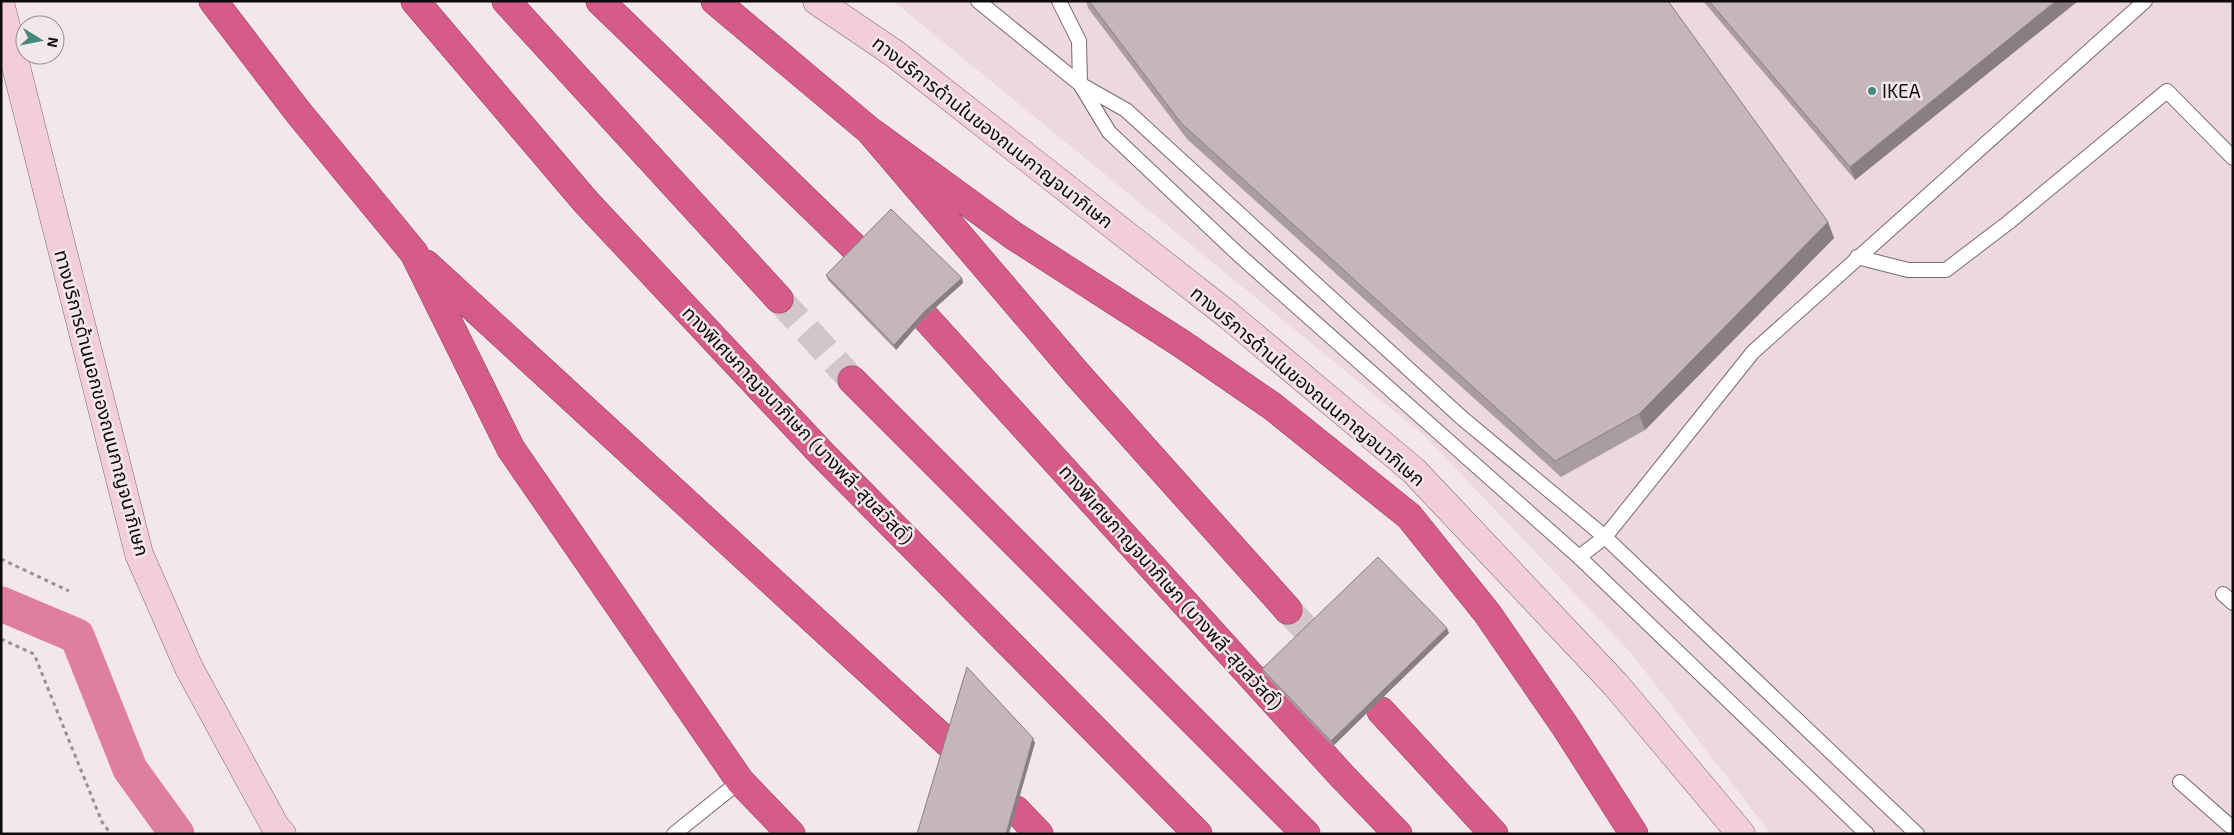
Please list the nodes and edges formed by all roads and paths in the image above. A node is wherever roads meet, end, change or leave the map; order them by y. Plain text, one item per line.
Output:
1 (213, 1) edge
2 (415, 1) edge
3 (506, 1) edge
4 (600, 1) edge
5 (715, 1) edge
6 (817, 1) edge
7 (978, 1) edge
8 (1058, 1) edge
9 (2145, 1) edge
10 (1, 7) edge
11 (1080, 84) junction
12 (870, 131) junction
13 (2233, 158) edge
14 (858, 251) edge
15 (414, 253) junction
16 (1857, 258) junction
17 (779, 299) tunnel mouth
18 (926, 317) edge
19 (852, 380) tunnel mouth
20 (1605, 537) junction
21 (1579, 557) junction
22 (1, 559) edge
23 (68, 591) dead end
24 (1288, 610) tunnel mouth
25 (1, 639) edge
26 (1381, 711) dead end
27 (948, 743) edge
28 (740, 781) junction
29 (2180, 782) dead end
30 (1016, 810) edge
31 (2230, 826) dead end
32 (111, 834) edge
33 (282, 834) edge
34 (674, 834) edge
35 (791, 834) edge
36 (1039, 834) edge
37 (1198, 834) edge
38 (1306, 834) edge
39 (1398, 834) edge
40 (1494, 834) edge
41 (1634, 834) edge
42 (1741, 834) edge
43 (1867, 834) edge
44 (1917, 834) edge

1 - 15 highway
2 - 37 highway, ทางพิเศษกาญจนาภิเษก (บางพลี-สุขสวัสดิ์)
3 - 17 highway
4 - 14 highway
5 - 12 highway
6 - 42 main road, ทางบริการด้านในของถนนกาญจนาภิเษก
7 - 11 lane
8 - 11 lane
9 - 16 lane
10 - 33 main road, ทางบริการด้านนอกของถนนกาญจนาภิเษก
11 - 20 lane
11 - 21 lane
12 - 24 highway
12 - 41 highway
13 - 16 lane
15 - 27 highway
15 - 28 highway
16 - 20 lane
18 - 39 highway, ทางพิเศษกาญจนาภิเษก (บางพลี-สุขสวัสดิ์)
19 - 38 highway
20 - 21 lane
20 - 44 lane
21 - 43 lane
22 - 23 path
25 - 32 path
26 - 40 highway
28 - 34 lane
28 - 35 highway
29 - 31 lane
30 - 36 highway

